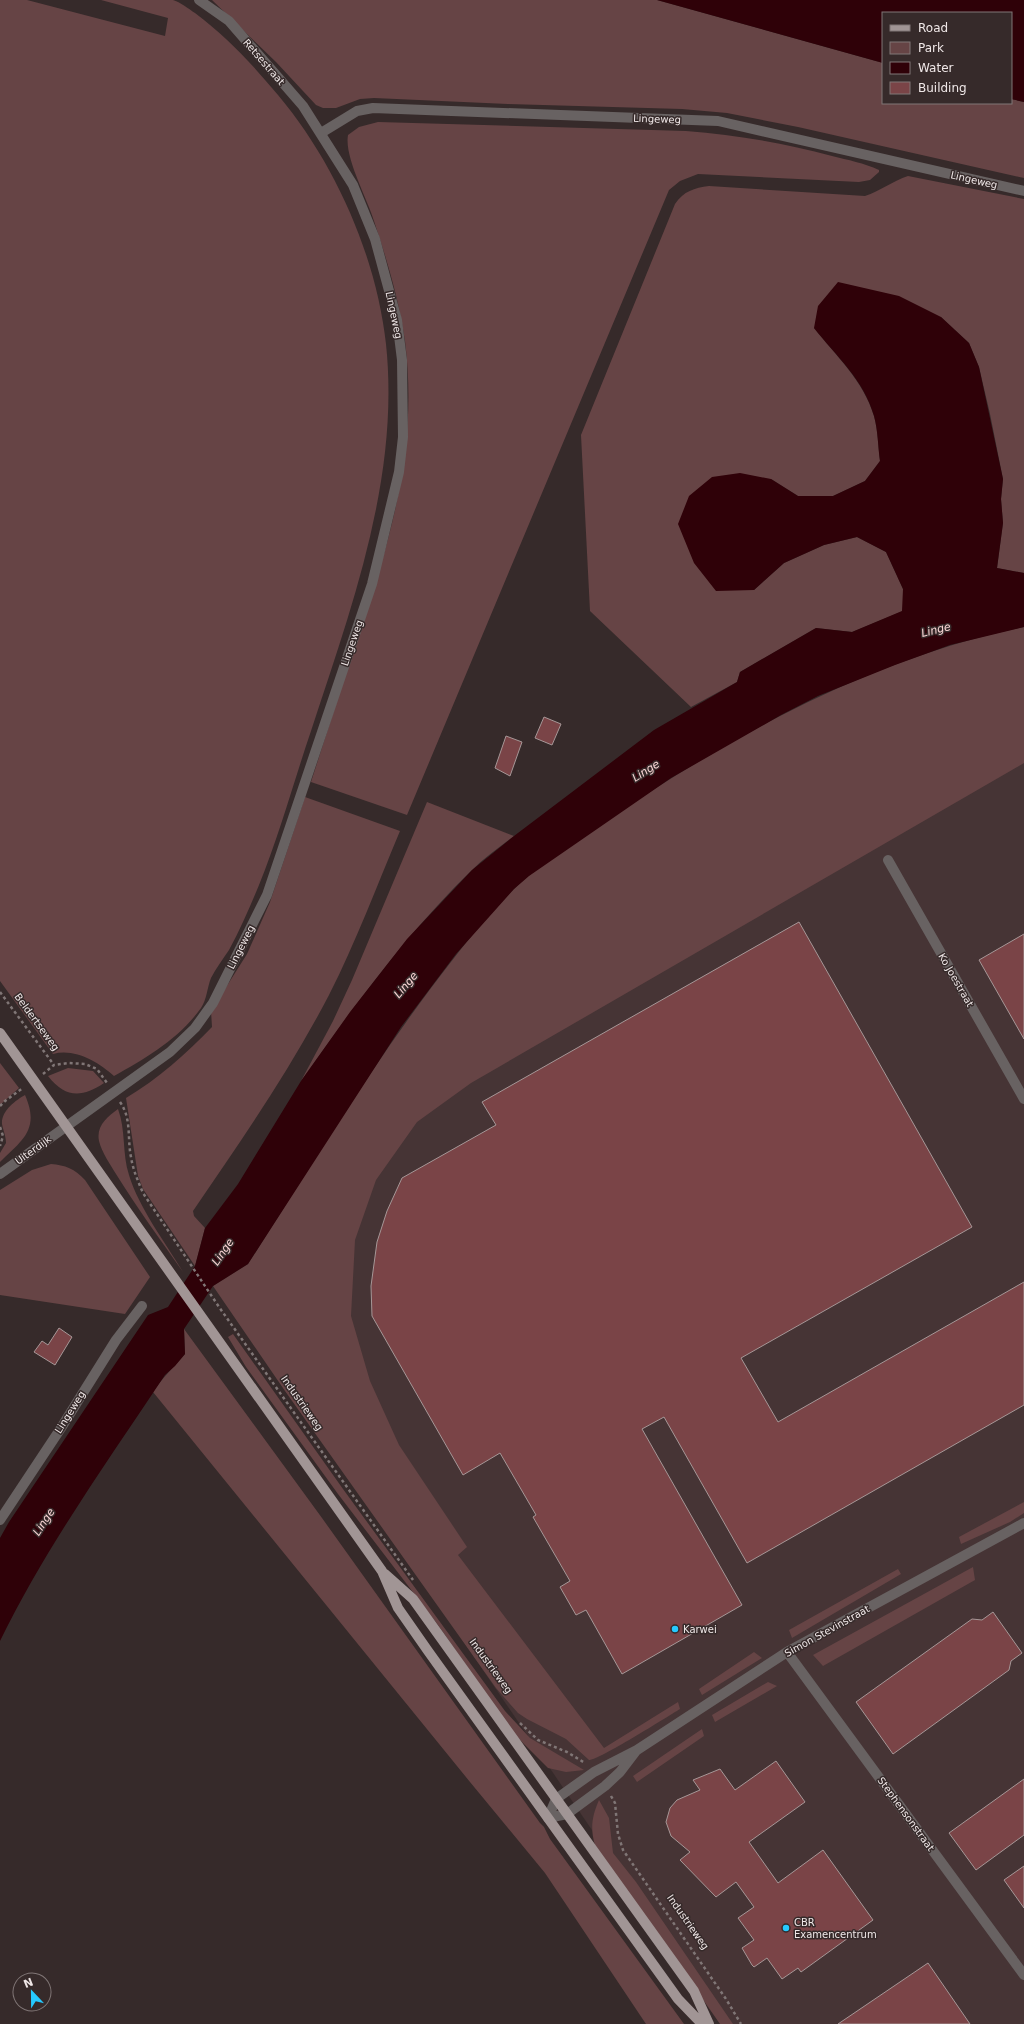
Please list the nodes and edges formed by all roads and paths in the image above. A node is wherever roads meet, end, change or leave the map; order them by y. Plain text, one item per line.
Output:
1 (199, 0) edge
2 (321, 132) junction
3 (1024, 191) edge
4 (888, 860) dead end
5 (0, 992) edge
6 (0, 1033) edge
7 (113, 1092) junction
8 (1024, 1099) edge
9 (67, 1126) junction
10 (0, 1127) edge
11 (0, 1146) edge
12 (0, 1174) edge
13 (142, 1306) dead end
14 (0, 1520) edge
15 (1024, 1523) edge
16 (382, 1571) junction
17 (415, 1582) dead end
18 (787, 1652) junction
19 (514, 1718) dead end
20 (637, 1750) junction
21 (594, 1772) junction
22 (605, 1786) junction
23 (556, 1799) junction
24 (567, 1814) junction
25 (548, 1818) junction
26 (1024, 1975) edge
27 (702, 2024) edge
28 (709, 2024) edge
29 (741, 2024) edge

1 - 2 street, Retsestraat
2 - 3 street, Lingeweg
2 - 7 street, Lingeweg
4 - 8 street, Ko Joestraat
5 - 7 path, Beldertseweg
6 - 9 main road
7 - 9 street, Lingeweg
7 - 17 path, Industrieweg
9 - 12 street, Uiterdijk
9 - 16 main road
10 - 11 path
13 - 14 street, Lingeweg
15 - 18 street, Simon Stevinstraat
16 - 23 main road
16 - 25 main road
18 - 20 street, Simon Stevinstraat
18 - 26 street, Stephensonstraat
19 - 21 path
20 - 21 street, Simon Stevinstraat
20 - 22 street, Simon Stevinstraat
21 - 23 street, Simon Stevinstraat
22 - 24 street, Simon Stevinstraat
22 - 29 path, Industrieweg
23 - 24 main road
23 - 25 street
24 - 25 street, Simon Stevinstraat
24 - 28 main road
25 - 27 main road

